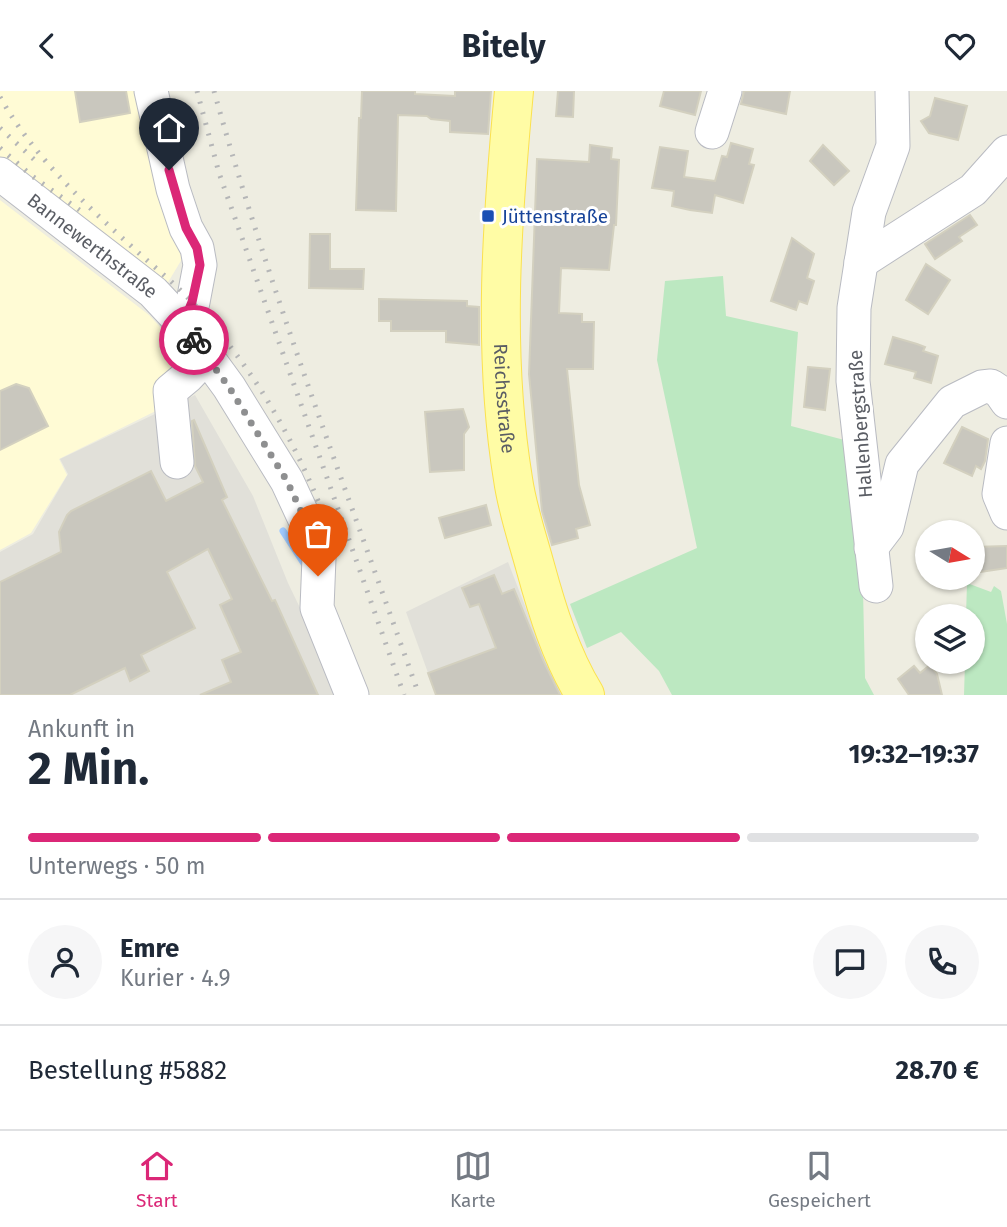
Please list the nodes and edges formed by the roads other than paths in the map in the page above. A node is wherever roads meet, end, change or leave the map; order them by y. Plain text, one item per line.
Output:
1 (151, 91) edge
2 (514, 91) edge
3 (725, 91) edge
4 (892, 91) edge
5 (712, 132) dead end
6 (1007, 152) edge
7 (0, 174) edge
8 (861, 262) junction
9 (183, 324) junction
10 (206, 357) junction
11 (1007, 402) edge
12 (1007, 443) edge
13 (177, 463) dead end
14 (1006, 522) edge
15 (871, 548) junction
16 (876, 586) dead end
17 (352, 695) edge
18 (585, 695) edge

1 - 9 street
2 - 18 main road, Reichsstraße
3 - 5 street
4 - 8 street, Hallenbergstraße
6 - 8 street
7 - 9 street, Bannewerthstraße
8 - 15 street, Hallenbergstraße
9 - 10 street, Bannewerthstraße
10 - 13 street
10 - 17 street, Bannewerthstraße
11 - 15 street
12 - 14 street
15 - 16 street, Hallenbergstraße

